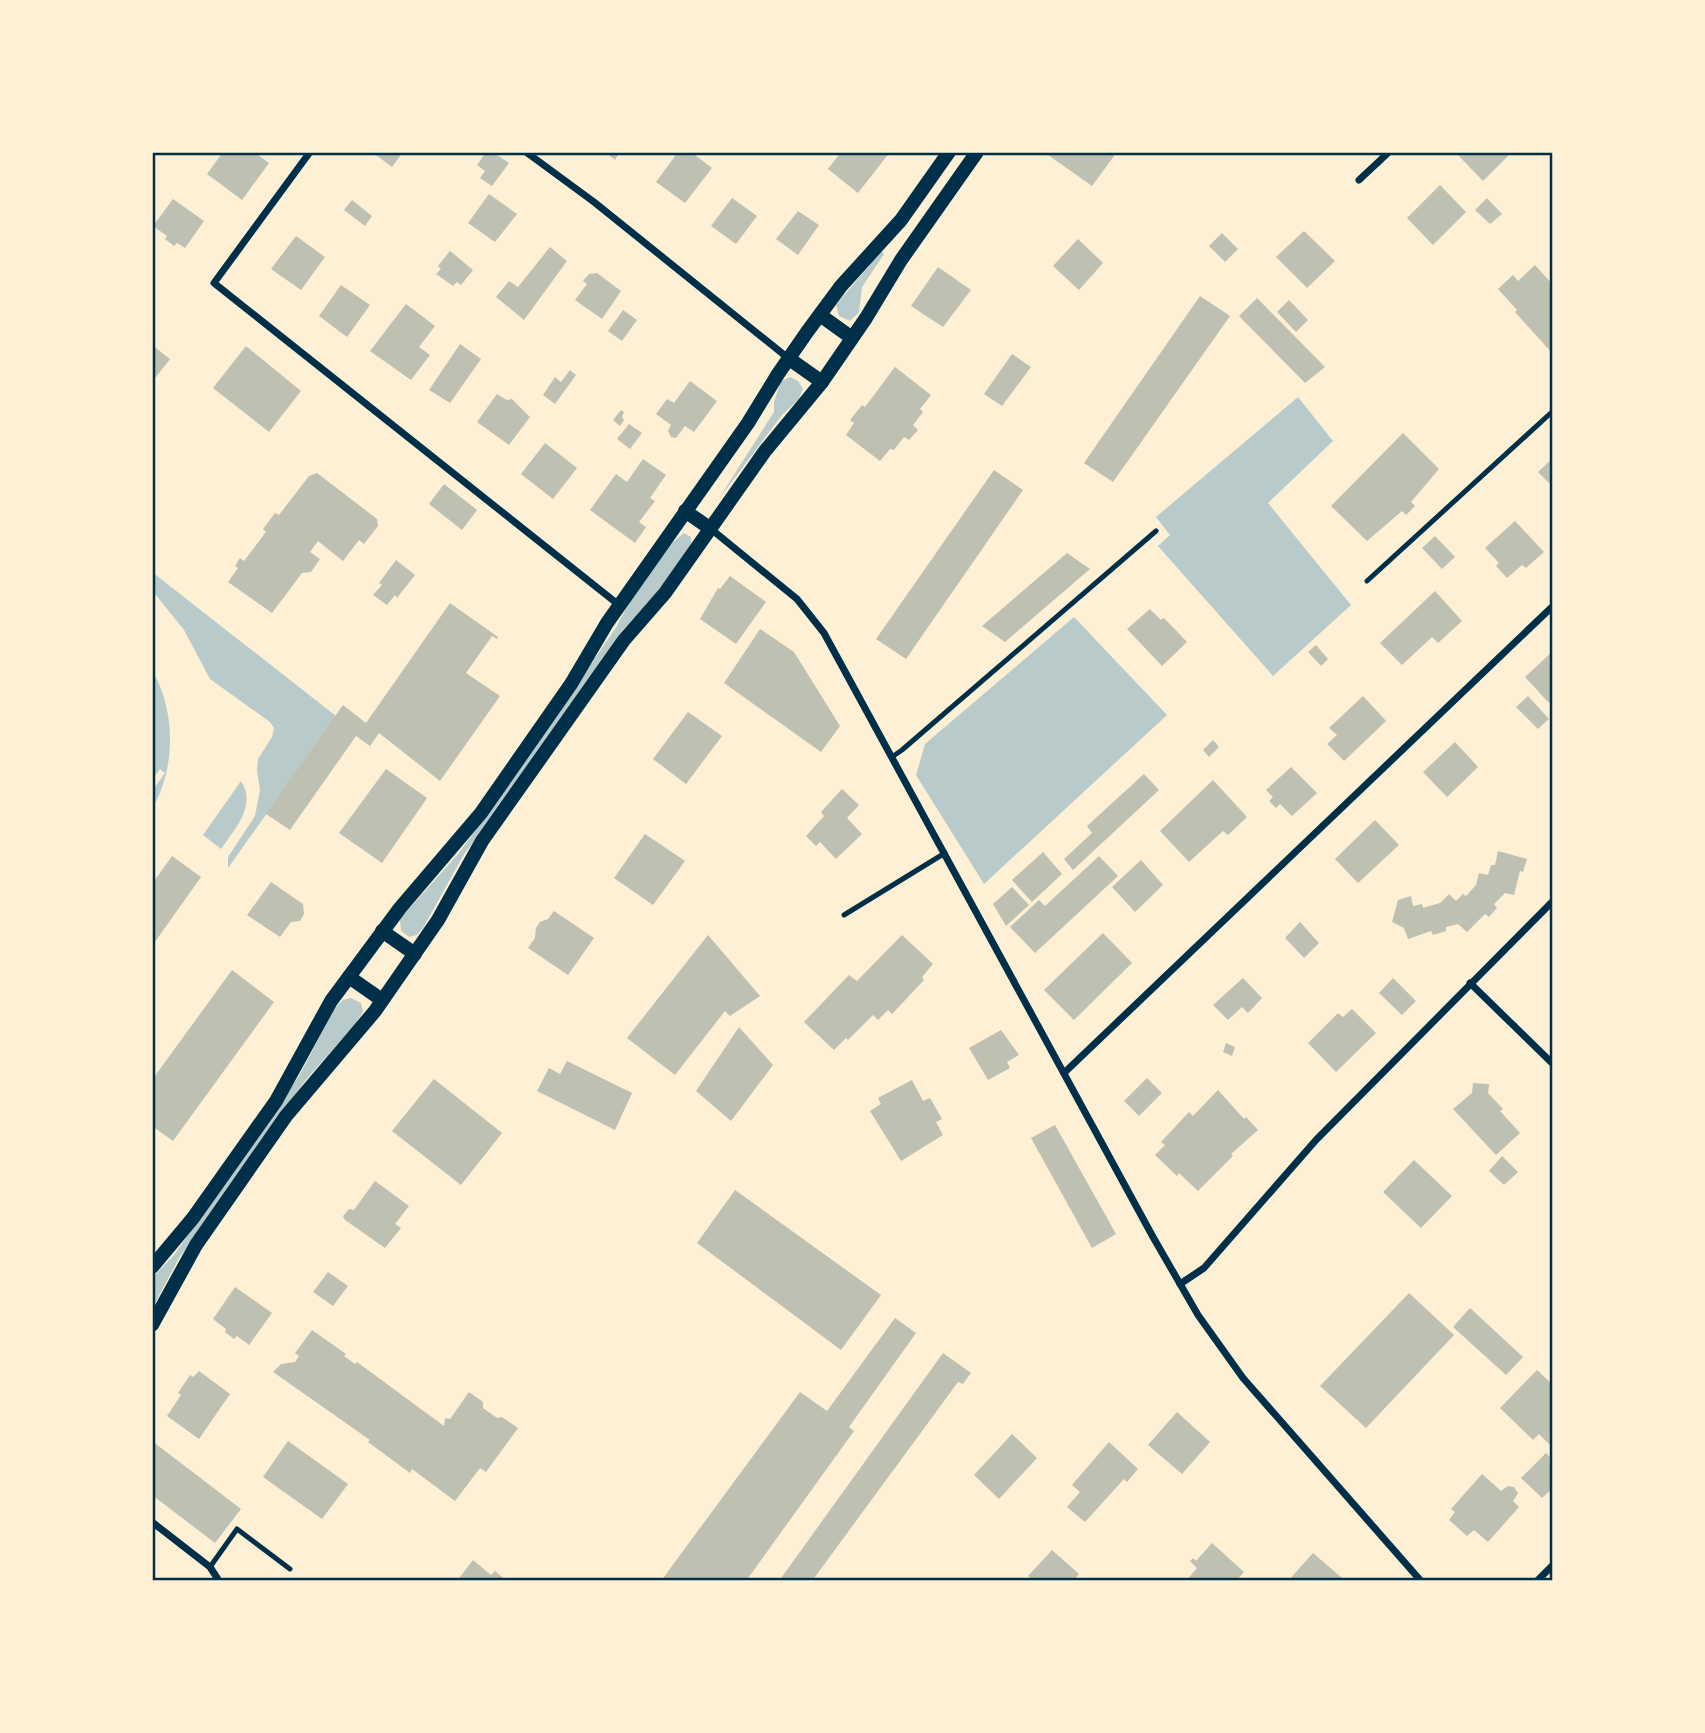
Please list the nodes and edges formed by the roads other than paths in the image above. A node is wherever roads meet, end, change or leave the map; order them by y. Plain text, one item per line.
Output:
1 (310, 152) edge
2 (526, 152) edge
3 (949, 152) edge
4 (977, 152) edge
5 (1389, 152) edge
6 (1359, 180) dead end
7 (820, 315) junction
8 (852, 338) junction
9 (788, 358) junction
10 (822, 382) junction
11 (1553, 411) edge
12 (685, 512) junction
13 (711, 529) junction
14 (1156, 531) dead end
15 (1367, 581) dead end
16 (619, 606) junction
17 (1553, 606) edge
18 (892, 757) junction
19 (945, 853) junction
20 (1553, 901) edge
21 (844, 915) dead end
22 (382, 931) junction
23 (415, 954) junction
24 (349, 977) junction
25 (1470, 983) junction
26 (382, 1000) junction
27 (1553, 1064) edge
28 (1064, 1073) junction
29 (152, 1266) edge
30 (1180, 1284) junction
31 (152, 1325) edge
32 (152, 1522) edge
33 (1553, 1565) edge
34 (211, 1567) junction
35 (290, 1570) dead end
36 (219, 1581) edge
37 (1421, 1581) edge
38 (1537, 1581) edge

1 - 16 street
2 - 9 street
3 - 7 main road
4 - 8 main road
5 - 6 street
7 - 8 main road
7 - 9 main road
8 - 10 main road
9 - 10 main road
9 - 12 main road
10 - 13 main road
11 - 15 lane
12 - 13 main road
12 - 16 main road
13 - 18 street
13 - 23 main road
14 - 18 lane
16 - 22 main road
17 - 28 street
18 - 19 street
19 - 21 lane
19 - 28 street
20 - 25 street
22 - 23 main road
22 - 24 main road
23 - 26 main road
24 - 26 main road
24 - 29 main road
25 - 27 street
25 - 30 street
26 - 31 main road
28 - 30 street
30 - 37 street
32 - 34 street
33 - 38 street
34 - 35 lane
34 - 36 street

